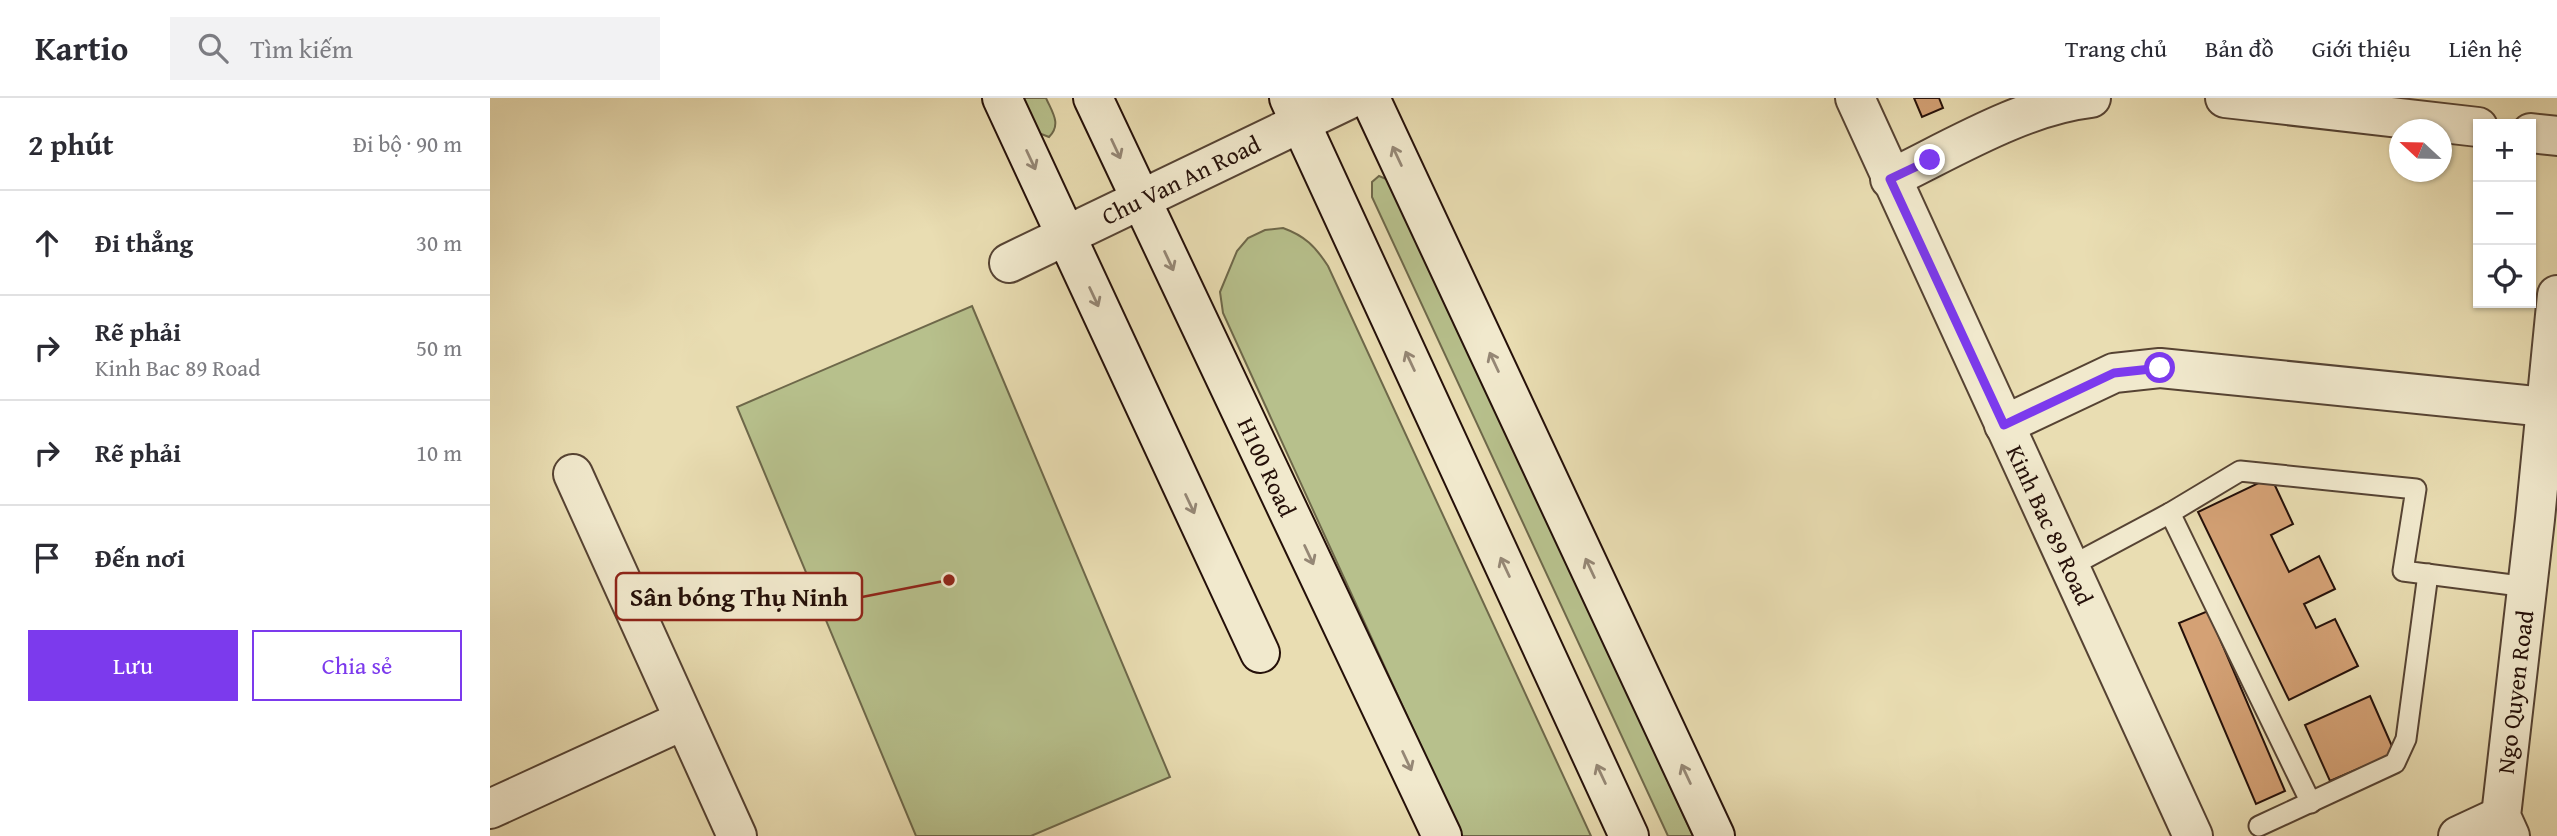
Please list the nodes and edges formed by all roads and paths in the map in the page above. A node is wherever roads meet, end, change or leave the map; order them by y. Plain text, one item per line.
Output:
1 (1002, 98) edge
2 (1093, 98) edge
3 (1352, 98) edge
4 (1370, 98) edge
5 (1855, 98) edge
6 (2091, 98) edge
7 (2225, 98) edge
8 (1295, 110) edge
9 (2473, 126) edge
10 (2536, 134) edge
11 (2557, 136) edge
12 (1890, 179) junction
13 (1140, 200) junction
14 (1066, 236) junction
15 (1009, 262) dead end
16 (2557, 295) edge
17 (2546, 407) junction
18 (2004, 425) junction
19 (573, 474) dead end
20 (2170, 513) junction
21 (2069, 567) junction
22 (2428, 575) junction
23 (2528, 587) junction
24 (1259, 653) dead end
25 (684, 720) junction
26 (2311, 803) junction
27 (490, 809) edge
28 (2259, 826) dead end
29 (2506, 826) edge
30 (737, 836) edge
31 (1443, 836) edge
32 (1629, 836) edge
33 (1715, 836) edge
34 (2193, 836) edge
35 (2458, 836) edge

1 -> 14 street
2 -> 13 street, H100 Road
3 - 8 street, Chu Van An Road
33 -> 4 street
5 - 12 street, Kinh Bac 89 Road
6 - 12 street
7 - 9 street
8 - 13 street, Chu Van An Road
32 -> 8 street
10 - 11 street
12 - 18 street, Kinh Bac 89 Road
13 - 14 street, Chu Van An Road
13 -> 31 street, H100 Road
14 - 15 street, Chu Van An Road
14 -> 24 street
16 - 17 street, Ngo Quyen Road
17 - 18 street
17 - 23 street, Ngo Quyen Road
18 - 21 street, Kinh Bac 89 Road
19 - 25 street
20 - 21 lane
20 - 22 lane
20 - 26 lane
21 - 34 street, Kinh Bac 89 Road
22 - 23 lane
22 - 26 lane
23 - 29 street, Ngo Quyen Road
25 - 27 street
25 - 30 street
26 - 28 lane
29 - 35 street

